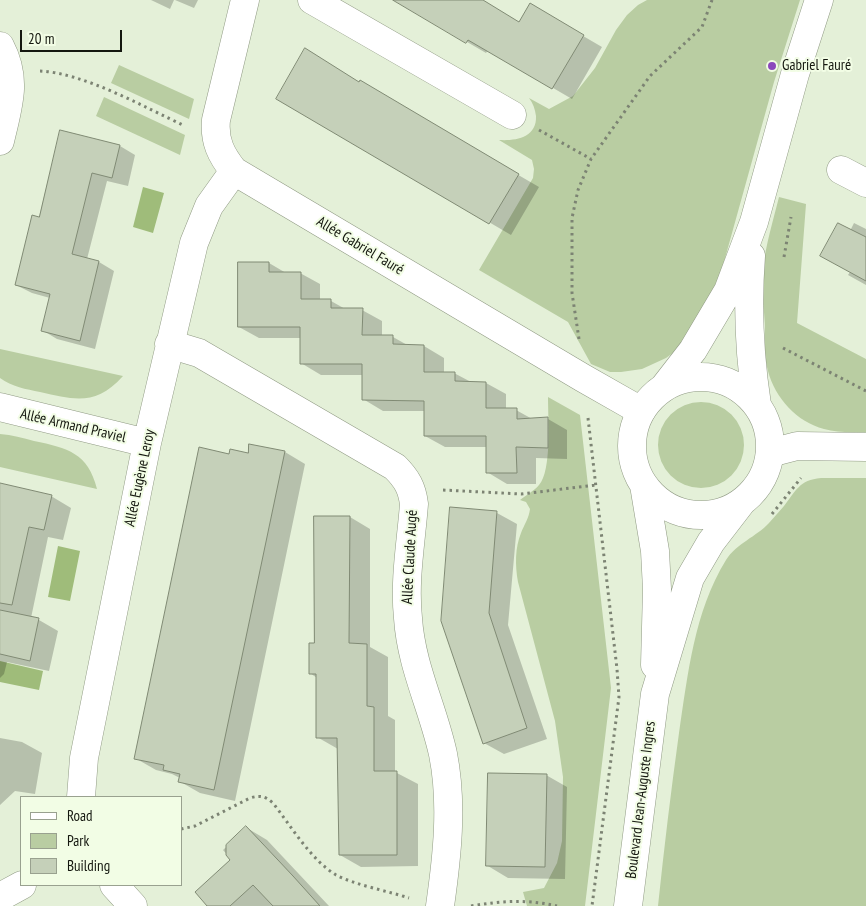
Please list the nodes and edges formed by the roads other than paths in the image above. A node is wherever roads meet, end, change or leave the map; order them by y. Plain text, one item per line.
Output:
1 (245, 0) edge
2 (312, 0) edge
3 (818, 0) edge
4 (0, 46) edge
5 (512, 115) road end
6 (0, 141) edge
7 (841, 170) dead end
8 (234, 171) junction
9 (866, 183) edge
10 (754, 222) junction
11 (169, 344) junction
12 (665, 386) junction
13 (758, 404) junction
14 (0, 407) edge
15 (641, 410) junction
16 (147, 443) junction
17 (866, 447) edge
18 (770, 453) junction
19 (644, 486) junction
20 (742, 502) junction
21 (655, 694) junction
22 (81, 796) edge
23 (20, 886) edge
24 (115, 886) edge
25 (0, 897) edge
26 (440, 904) edge
27 (133, 906) edge
28 (628, 906) edge

1 - 8 street, Allée Gabriel Fauré
2 - 5 street
3 - 10 street
4 - 6 street
7 - 9 street
8 - 11 street, Allée Eugène Leroy
8 - 15 street, Allée Gabriel Fauré
10 - 12 street
10 - 13 street
11 - 16 street, Allée Eugène Leroy
11 - 26 street, Allée Claude Augé
12 - 13 street
12 - 15 street
13 - 18 street
14 - 16 street, Allée Armand Praviel
15 - 19 street
16 - 22 street, Allée Eugène Leroy
17 - 18 street
18 - 20 street
19 - 20 street
19 - 21 street, Boulevard Jean-Auguste Ingres
20 - 21 street, Boulevard Jean-Auguste Ingres
21 - 28 street, Boulevard Jean-Auguste Ingres
23 - 25 street
24 - 27 street

